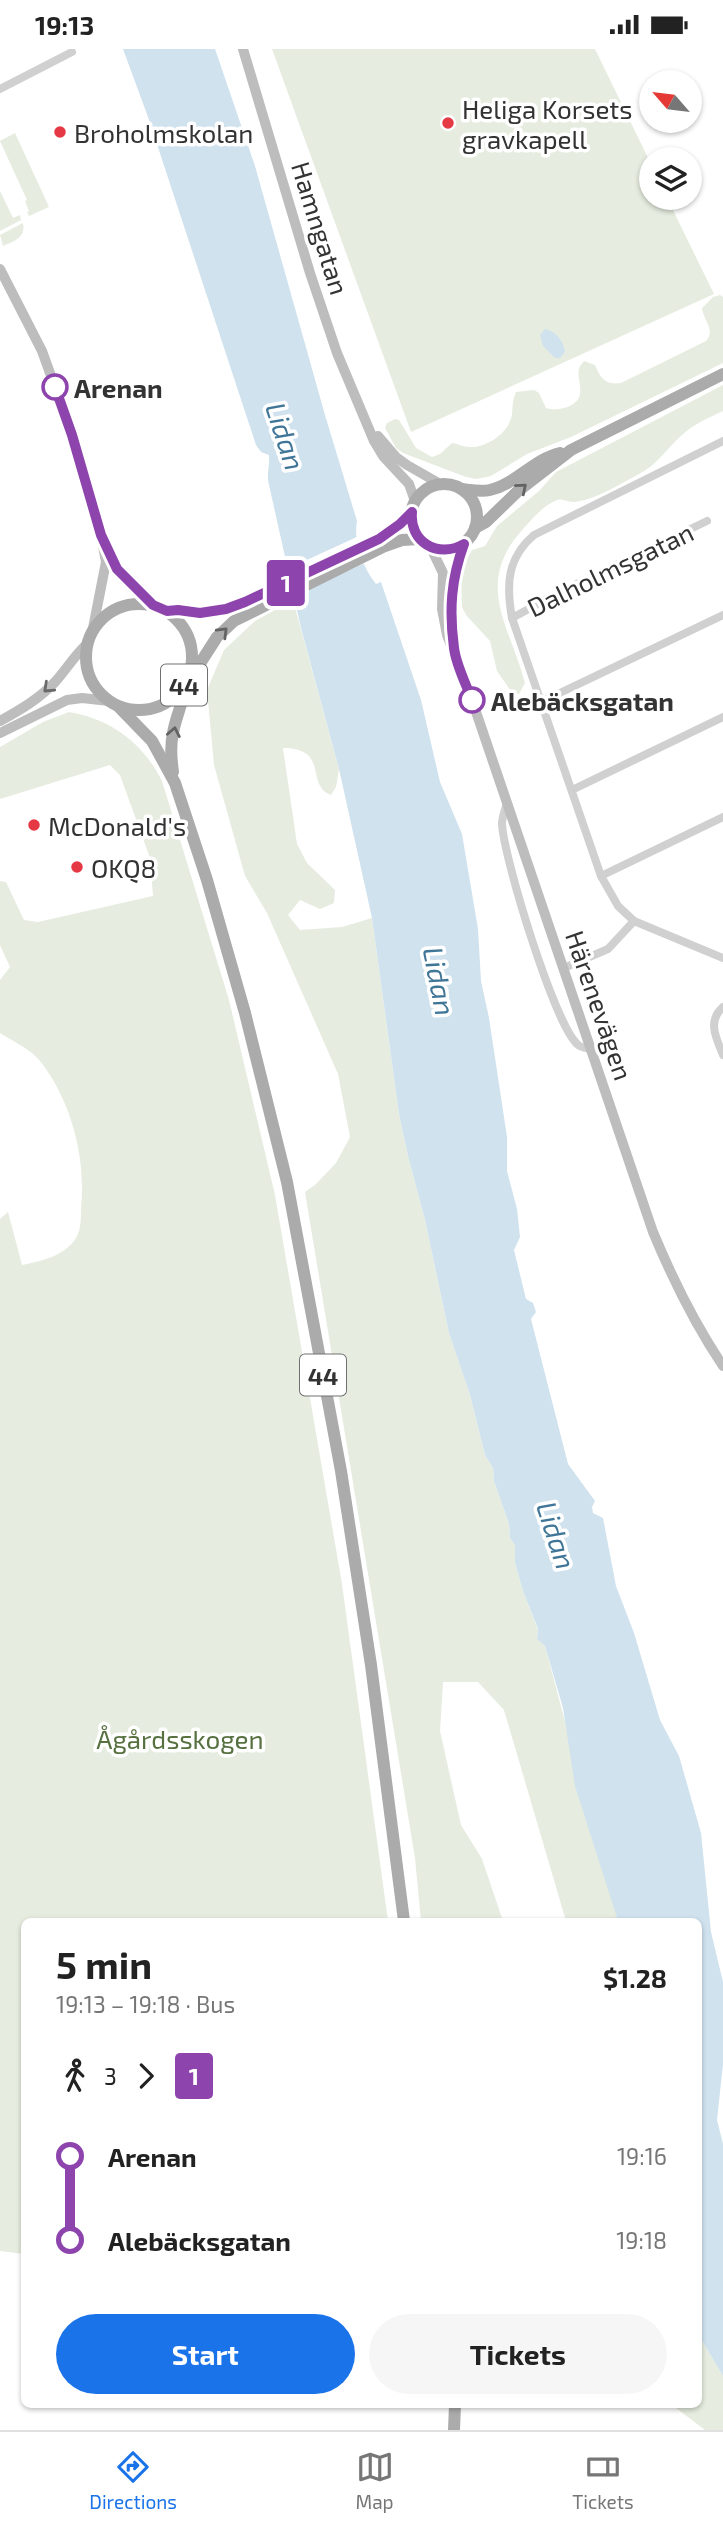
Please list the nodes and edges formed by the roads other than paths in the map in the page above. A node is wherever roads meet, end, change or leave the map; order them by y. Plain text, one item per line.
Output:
1 (243, 49) edge
2 (72, 52) dead end
3 (0, 89) edge
4 (0, 269) edge
5 (723, 375) edge
6 (364, 417) junction
7 (723, 441) edge
8 (570, 450) junction
9 (442, 485) junction
10 (461, 489) junction
11 (414, 507) junction
12 (707, 521) dead end
13 (475, 529) junction
14 (101, 535) junction
15 (419, 539) junction
16 (382, 542) junction
17 (464, 544) junction
18 (431, 548) junction
19 (266, 598) junction
20 (153, 605) junction
21 (167, 611) junction
22 (723, 615) edge
23 (512, 618) junction
24 (93, 628) junction
25 (87, 644) junction
26 (454, 649) junction
27 (187, 678) junction
28 (541, 702) junction
29 (114, 704) junction
30 (723, 717) edge
31 (0, 721) edge
32 (0, 733) edge
33 (174, 783) junction
34 (572, 790) junction
35 (507, 803) junction
36 (723, 817) edge
37 (601, 876) junction
38 (634, 921) junction
39 (723, 958) edge
40 (564, 968) junction
41 (723, 1007) edge
42 (592, 1049) junction
43 (723, 1055) edge
44 (723, 1366) edge
45 (404, 1918) edge
46 (455, 2408) edge
47 (454, 2430) edge

1 - 6 street, Hamngatan
2 - 3 street
4 - 14 street
5 - 8 main road
6 - 9 street
6 - 11 street
7 - 23 street
8 - 10 main road
13 -> 8 main road
9 - 10 main road
9 - 11 main road, 44
10 - 13 main road
11 - 15 main road
11 - 16 main road, 44
12 - 23 street, Dalholmsgatan
13 - 17 main road
14 - 20 street
14 - 24 street
15 - 16 main road, 44
15 - 18 main road
16 - 19 main road, 44
17 - 18 main road
17 - 26 street, Härenevägen
18 - 26 street, Härenevägen
19 - 21 main road, 44
27 -> 19 main road, 44
20 - 21 main road, 44
20 - 24 main road, 44
21 - 27 main road, 44
22 - 28 street
23 - 28 street
24 - 25 main road, 44
25 - 29 main road, 44
25 -> 31 street
26 - 35 street, Härenevägen
27 - 29 main road, 44
33 -> 27 main road, 44
28 - 34 street
29 - 32 street
29 - 33 main road, 44
30 - 34 street
33 - 45 main road, 44
34 - 37 street
35 - 40 street, Härenevägen
35 - 42 street
36 - 37 street
37 - 38 street
38 - 39 street
38 - 40 street
40 - 42 street, Härenevägen
41 - 43 street
42 - 44 street, Härenevägen
46 - 47 main road

